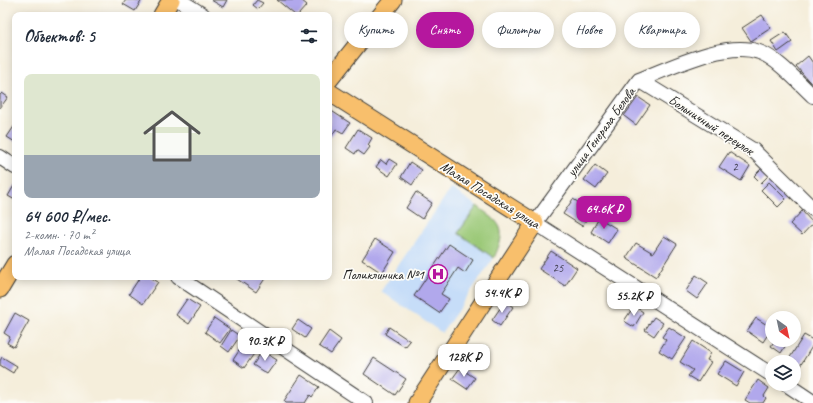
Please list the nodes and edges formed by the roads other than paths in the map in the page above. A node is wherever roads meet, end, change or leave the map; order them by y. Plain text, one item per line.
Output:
1 (170, 0) edge
2 (179, 0) edge
3 (393, 0) edge
4 (164, 12) edge
5 (198, 12) edge
6 (332, 76) edge
7 (639, 80) junction
8 (332, 94) edge
9 (813, 96) edge
10 (0, 157) edge
11 (12, 165) edge
12 (813, 209) edge
13 (535, 223) junction
14 (12, 269) edge
15 (182, 280) edge
16 (0, 289) edge
17 (765, 371) edge
18 (796, 391) edge
19 (813, 402) edge
20 (366, 403) edge
21 (417, 403) edge

1 - 4 main road
2 - 5 street
3 - 6 main road
7 - 9 street
7 - 12 street, Больничный переулок
7 - 13 street, улица Генерала Белова
8 - 13 main road, Малая Посадская улица
10 - 11 street
13 - 17 street, Малая Посадская улица
13 - 21 main road, улица Генерала Белова
14 - 16 main road
15 - 20 street
18 - 19 street

